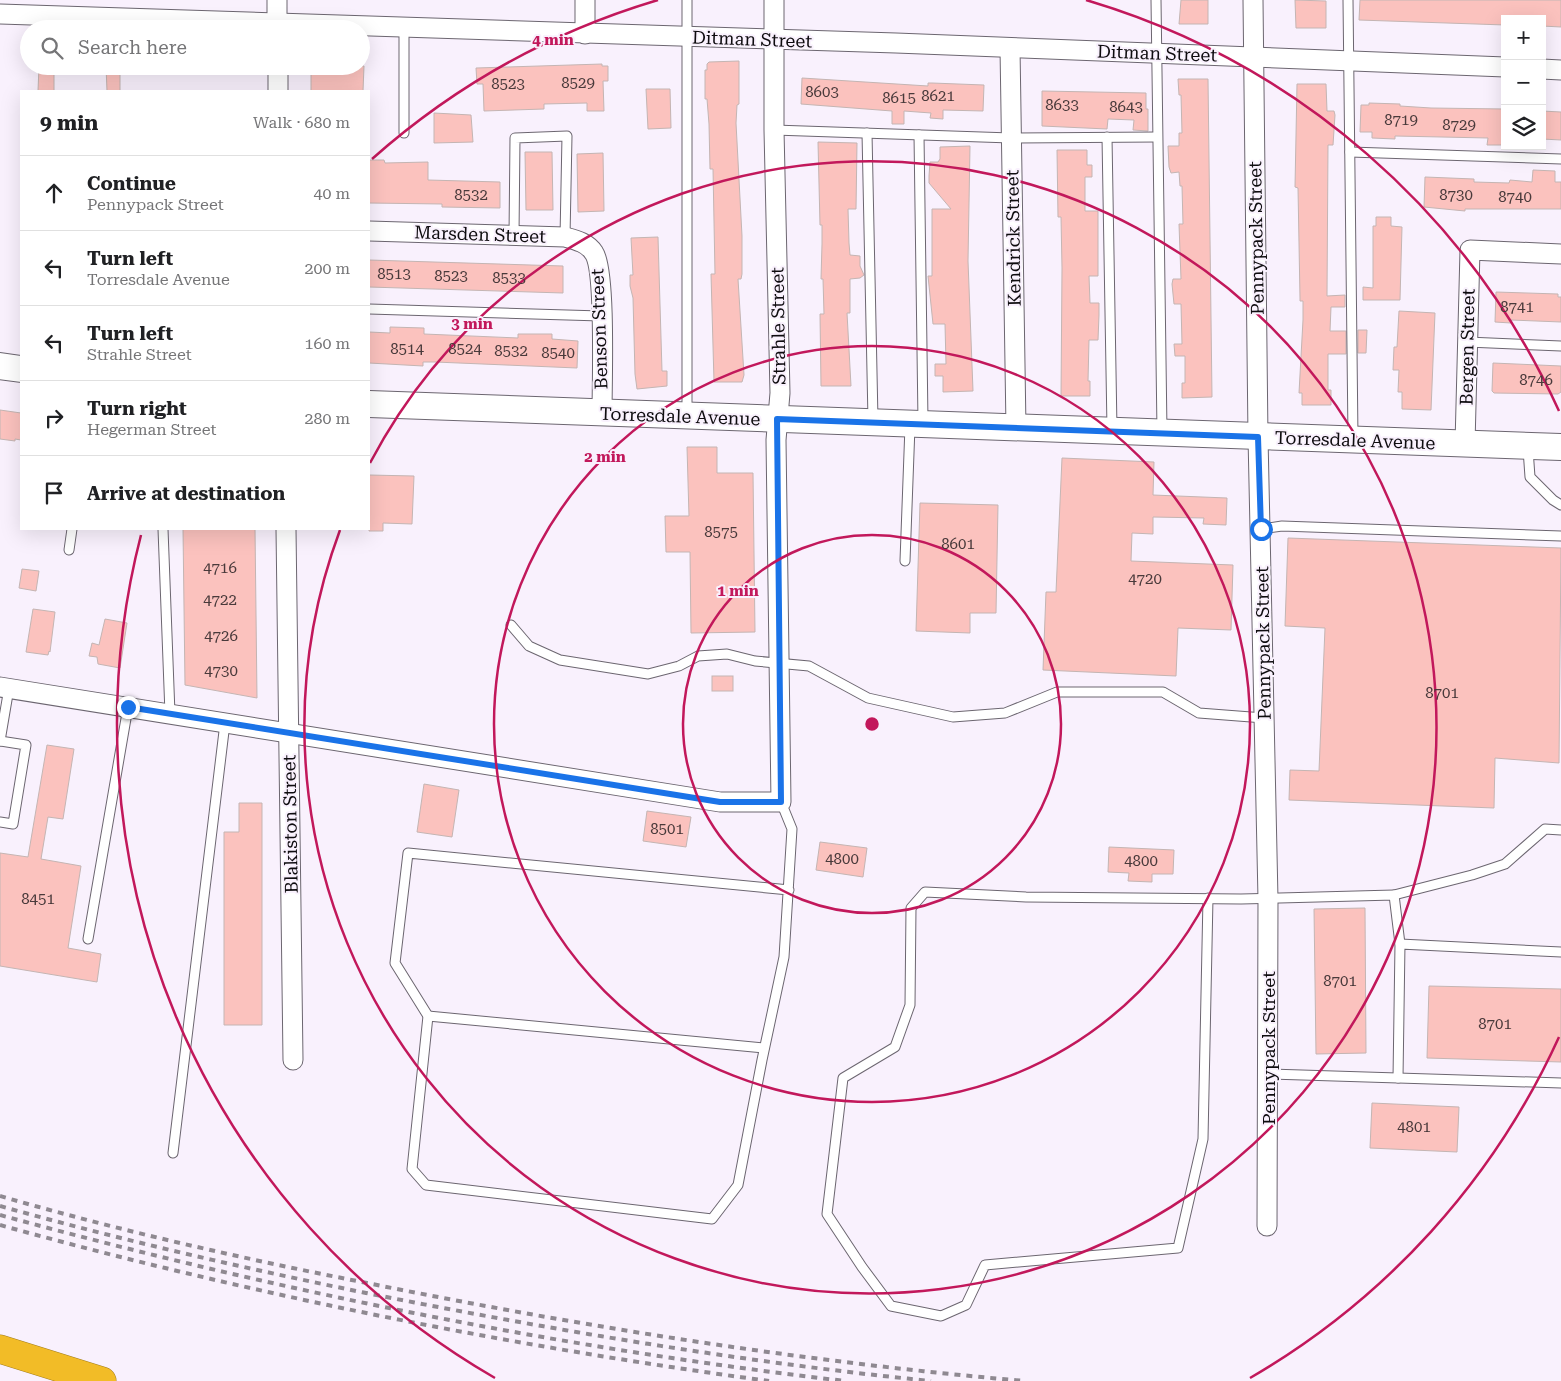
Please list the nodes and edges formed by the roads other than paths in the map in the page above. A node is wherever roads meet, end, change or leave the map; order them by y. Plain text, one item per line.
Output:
1 (276, 0) edge
2 (585, 0) edge
3 (687, 0) edge
4 (774, 0) edge
5 (1156, 0) edge
6 (1253, 0) edge
7 (1348, 0) edge
8 (0, 14) edge
9 (151, 20) edge
10 (277, 20) edge
11 (370, 26) edge
12 (404, 26) junction
13 (585, 34) junction
14 (688, 37) junction
15 (774, 40) junction
16 (1010, 48) junction
17 (1157, 53) junction
18 (1254, 57) junction
19 (1349, 61) junction
20 (1501, 67) edge
21 (1546, 69) edge
22 (1561, 70) edge
23 (278, 75) edge
24 (278, 90) edge
25 (774, 130) junction
26 (404, 133) dead end
27 (868, 133) junction
28 (919, 135) junction
29 (1108, 137) junction
30 (1157, 137) junction
31 (1012, 138) junction
32 (1350, 152) junction
33 (1561, 159) edge
34 (370, 231) edge
35 (514, 235) junction
36 (565, 237) junction
37 (589, 248) joint
38 (1561, 254) edge
39 (370, 309) edge
40 (601, 316) junction
41 (1467, 342) junction
42 (1561, 346) edge
43 (0, 366) edge
44 (20, 369) edge
45 (370, 404) edge
46 (602, 413) junction
47 (687, 416) junction
48 (777, 419) junction
49 (873, 422) junction
50 (917, 424) junction
51 (1016, 428) junction
52 (1112, 431) junction
53 (1162, 433) junction
54 (1258, 437) junction
55 (1353, 440) junction
56 (1465, 444) junction
57 (1528, 446) junction
58 (1561, 448) edge
59 (1561, 505) edge
60 (1261, 529) junction
61 (72, 530) edge
62 (163, 530) edge
63 (286, 530) edge
64 (1561, 536) edge
65 (69, 550) dead end
66 (905, 561) dead end
67 (511, 625) dead end
68 (779, 662) junction
69 (4, 687) edge
70 (128, 707) junction
71 (170, 714) junction
72 (1264, 718) junction
73 (225, 723) junction
74 (288, 733) junction
75 (0, 741) edge
76 (781, 802) junction
77 (0, 822) edge
78 (1561, 830) edge
79 (789, 890) junction
80 (1394, 895) junction
81 (1208, 898) junction
82 (1268, 900) junction
83 (88, 939) dead end
84 (1400, 944) junction
85 (1561, 952) edge
86 (428, 1016) junction
87 (764, 1048) junction
88 (293, 1060) dead end
89 (1269, 1074) junction
90 (1398, 1078) junction
91 (1561, 1083) edge
92 (173, 1153) dead end
93 (1267, 1226) dead end
94 (0, 1349) edge
95 (102, 1381) edge

1 - 10 street
2 - 13 street
3 - 14 lane
4 - 15 street, Strahle Street
5 - 17 lane
6 - 18 street, Pennypack Street
7 - 19 lane
8 - 9 street, Ditman Street
11 - 12 street, Ditman Street
12 - 13 street, Ditman Street
12 - 26 lane
13 - 14 street, Ditman Street
14 - 15 street, Ditman Street
14 - 47 lane
15 - 16 street, Ditman Street
15 - 25 street, Strahle Street
16 - 17 street, Ditman Street
16 - 31 street, Kendrick Street
17 - 18 street, Ditman Street
17 - 30 lane
18 - 19 street, Ditman Street
18 - 54 street, Pennypack Street
19 - 20 street, Ditman Street
19 - 32 lane
21 - 22 street
23 - 24 street
25 - 27 lane
25 - 48 street, Strahle Street
27 - 28 lane
27 - 49 lane
28 - 31 lane
28 - 50 lane
29 - 30 lane
29 - 31 lane
29 - 52 lane
30 - 53 lane
31 - 51 street, Kendrick Street
32 - 33 lane
32 - 55 lane
34 - 35 street, Marsden Street
35 - 36 street, Marsden Street
35 - 36 lane
36 - 37 street, Marsden Street
37 - 40 street, Benson Street
38 - 41 street, Bergen Street
39 - 40 lane
40 - 46 street, Benson Street
41 - 42 lane
41 - 56 street, Bergen Street
43 - 44 street
45 - 46 street, Torresdale Avenue
46 - 47 street, Torresdale Avenue
47 - 48 street, Torresdale Avenue
48 - 49 street, Torresdale Avenue
48 - 68 street, Strahle Street
49 - 50 street, Torresdale Avenue
50 - 51 street, Torresdale Avenue
50 - 66 lane
51 - 52 street, Torresdale Avenue
52 - 53 street, Torresdale Avenue
53 - 54 street, Torresdale Avenue
54 - 55 street, Torresdale Avenue
54 - 60 street, Pennypack Street
55 - 56 street, Torresdale Avenue
56 - 57 street, Torresdale Avenue
57 - 58 street, Torresdale Avenue
57 - 59 lane
60 - 64 lane
60 - 72 street, Pennypack Street
61 - 65 lane
62 - 71 lane
63 - 74 street, Blakiston Street
67 - 68 lane
68 - 72 lane
68 - 76 street, Strahle Street
69 - 70 street
69 - 75 lane
70 - 71 street
70 - 83 lane
71 - 73 street
72 - 82 street, Pennypack Street
73 - 74 street
73 - 92 lane
74 - 76 street
74 - 88 street, Blakiston Street
75 - 77 lane
76 - 79 lane
78 - 80 lane
79 - 86 lane
79 - 87 lane
80 - 82 lane
80 - 84 lane
81 - 81 lane
81 - 82 lane
82 - 89 street, Pennypack Street
84 - 85 lane
84 - 90 lane
86 - 87 lane
86 - 87 lane
89 - 90 lane
89 - 93 street, Pennypack Street
90 - 91 lane
94 - 95 highway

